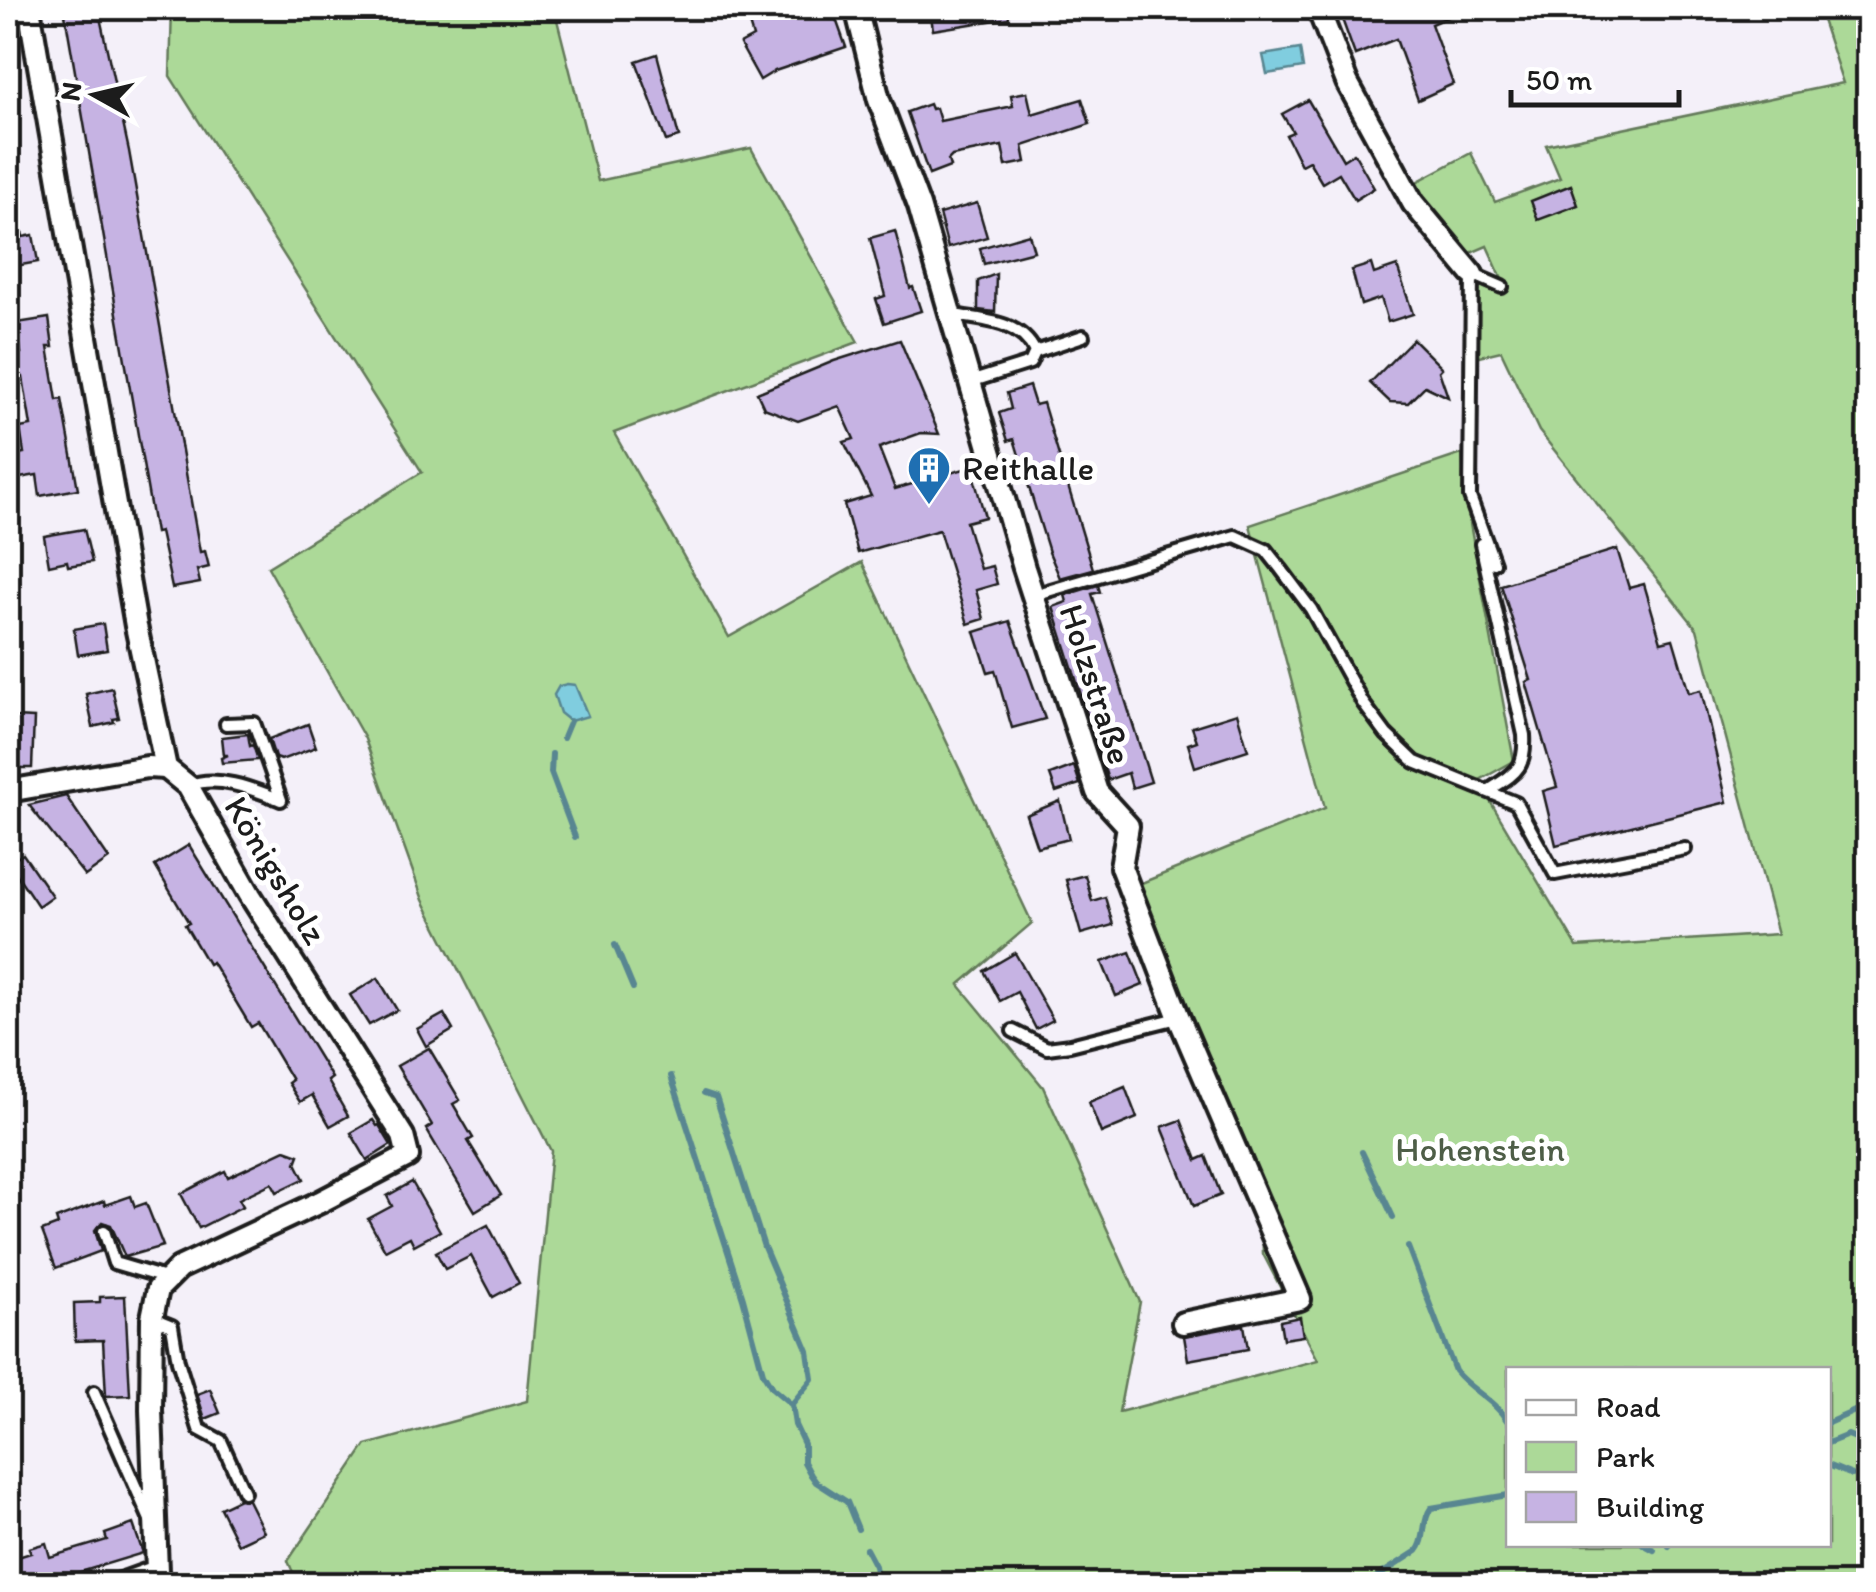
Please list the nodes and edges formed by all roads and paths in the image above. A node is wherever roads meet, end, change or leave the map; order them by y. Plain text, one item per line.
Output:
1 (29, 8) edge
2 (856, 8) edge
3 (1318, 8) edge
4 (1472, 274) junction
5 (1502, 286) dead end
6 (953, 315) junction
7 (1083, 336) dead end
8 (1035, 352) junction
9 (970, 382) junction
10 (1470, 497) junction
11 (1494, 563) dead end
12 (1033, 595) junction
13 (226, 724) dead end
14 (166, 768) junction
15 (188, 786) junction
16 (8, 791) edge
17 (1488, 791) junction
18 (1685, 849) dead end
19 (1179, 1018) junction
20 (1013, 1032) dead end
21 (104, 1231) dead end
22 (165, 1278) junction
23 (152, 1318) junction
24 (1183, 1323) dead end
25 (94, 1392) dead end
26 (244, 1492) dead end
27 (156, 1525) junction
28 (131, 1583) edge

1 - 14 street
2 - 6 street, Holzstraße
3 - 4 street
4 - 5 lane
4 - 10 lane
6 - 8 lane
6 - 9 street, Holzstraße
7 - 8 lane
8 - 9 lane
9 - 12 street, Holzstraße
10 - 11 lane
10 - 17 lane
12 - 17 lane
12 - 19 street, Holzstraße
13 - 15 lane
14 - 15 street, Königsholz
14 - 16 street
15 - 22 street, Königsholz
17 - 18 lane
19 - 20 lane
19 - 24 street, Holzstraße
21 - 22 lane
22 - 23 street
23 - 26 lane
23 - 27 street
25 - 27 lane
27 - 28 street

